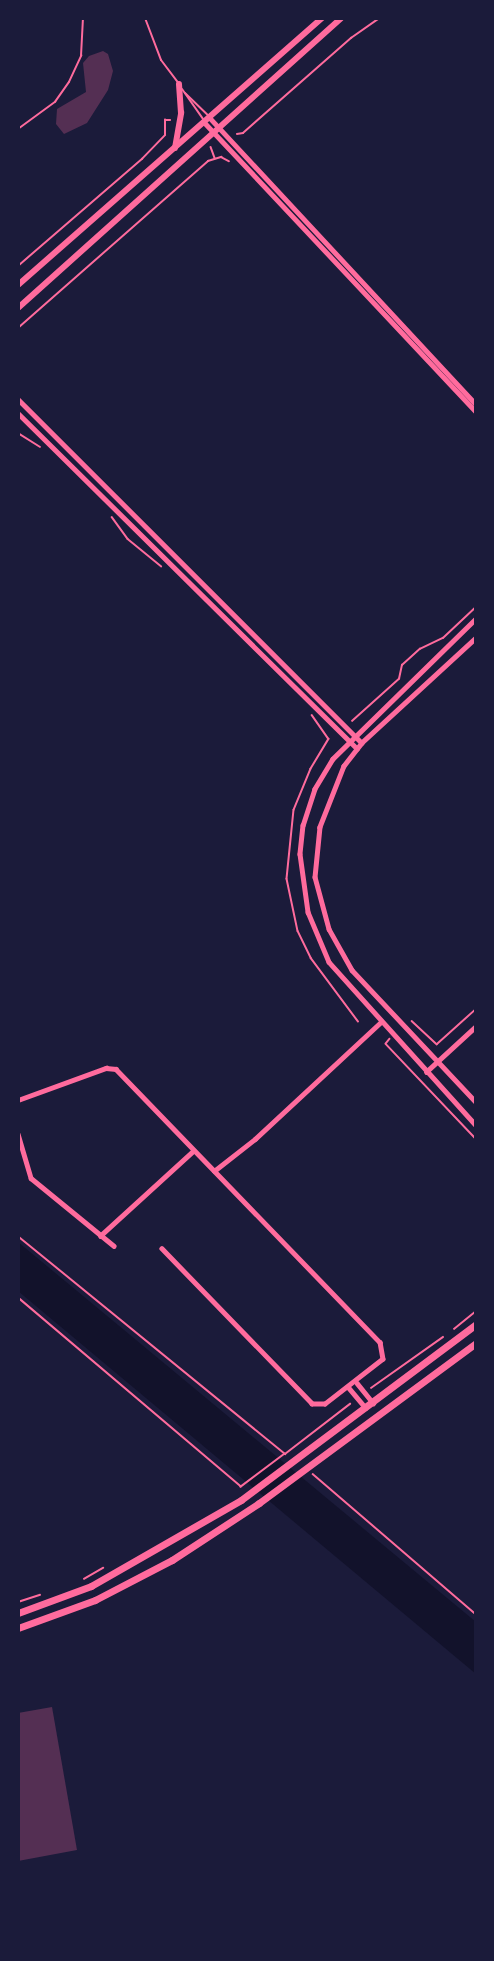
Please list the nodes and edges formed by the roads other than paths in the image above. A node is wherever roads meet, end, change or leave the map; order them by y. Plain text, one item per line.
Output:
1 (145, 18) edge
2 (322, 18) edge
3 (341, 18) edge
4 (179, 84) junction
5 (185, 93) junction
6 (207, 120) junction
7 (217, 130) junction
8 (175, 148) junction
9 (18, 285) edge
10 (18, 308) edge
11 (18, 399) edge
12 (476, 404) edge
13 (476, 412) edge
14 (18, 413) edge
15 (216, 596) junction
16 (211, 601) junction
17 (476, 619) edge
18 (476, 638) edge
19 (352, 737) junction
20 (362, 743) junction
21 (357, 748) junction
22 (381, 1022) junction
23 (476, 1026) edge
24 (438, 1061) junction
25 (426, 1072) junction
26 (18, 1100) edge
27 (476, 1102) edge
28 (476, 1125) edge
29 (18, 1134) edge
30 (193, 1151) junction
31 (214, 1171) junction
32 (100, 1236) junction
33 (114, 1246) dead end
34 (162, 1249) dead end
35 (476, 1324) edge
36 (476, 1343) edge
37 (435, 1355) junction
38 (444, 1368) junction
39 (357, 1383) junction
40 (349, 1388) junction
41 (373, 1403) junction
42 (366, 1408) junction
43 (241, 1500) junction
44 (249, 1509) junction
45 (18, 1613) edge
46 (18, 1628) edge

1 - 4 lane
2 - 6 street
3 - 7 street
4 - 5 lane
4 - 8 street
5 - 6 lane
5 - 6 lane
6 - 7 street
6 - 8 street
7 - 10 street
7 - 12 street
7 - 13 street
8 - 9 street
11 - 15 street
14 - 16 street
15 - 16 street
15 - 19 street
16 - 19 street
17 - 19 street
18 - 20 street
19 - 20 street
19 - 21 street
19 - 22 street
20 - 21 street
21 - 24 street
22 - 25 street
22 - 31 street
23 - 24 street
24 - 25 street
24 - 27 street
25 - 28 street
26 - 30 street
29 - 32 street
30 - 31 street
30 - 32 street
31 - 39 street
32 - 33 street
34 - 40 street
35 - 37 main road
36 - 38 main road
37 - 38 main road
37 - 41 main road
38 - 44 main road
39 - 40 street
39 - 41 street
40 - 42 street
41 - 42 main road
42 - 43 main road
43 - 44 lane
43 - 45 main road
44 - 46 main road

